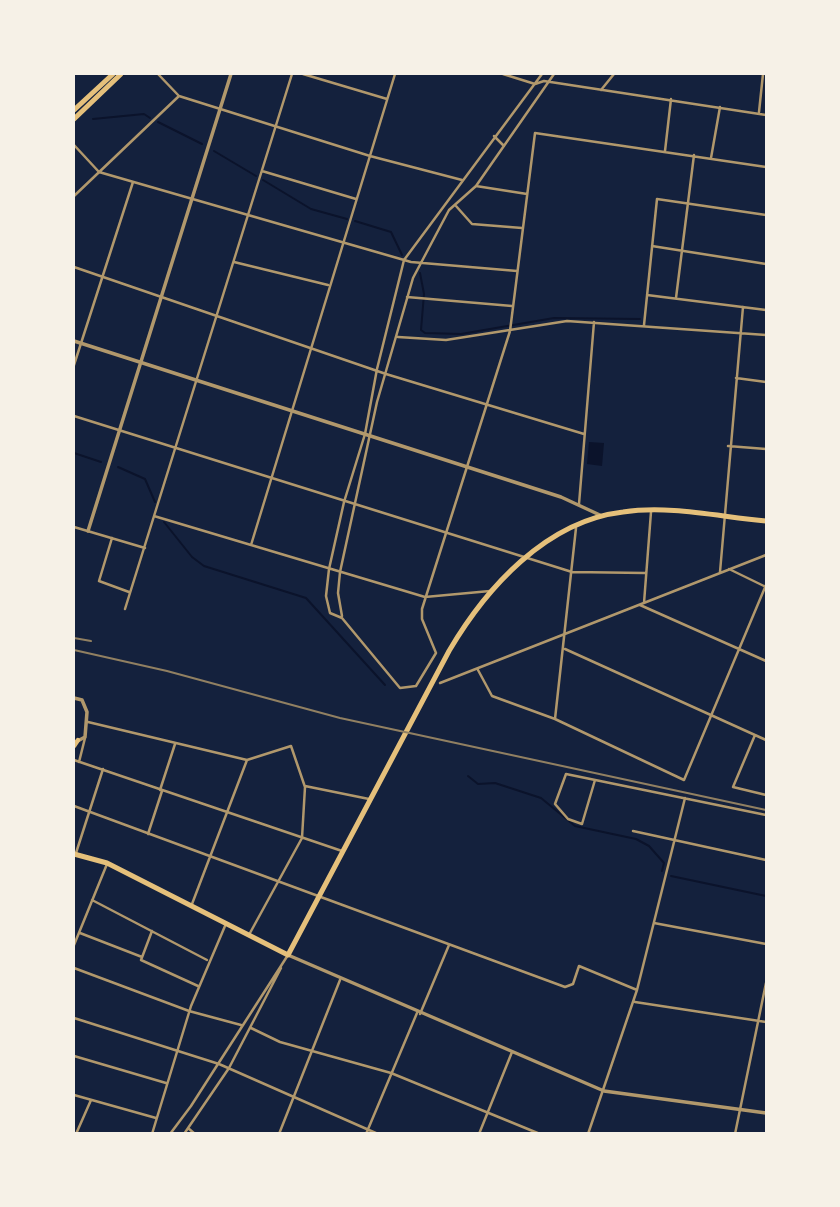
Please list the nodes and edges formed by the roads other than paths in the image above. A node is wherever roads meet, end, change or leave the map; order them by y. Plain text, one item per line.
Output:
1 (113, 74) edge
2 (121, 74) edge
3 (158, 74) edge
4 (231, 74) edge
5 (292, 74) edge
6 (303, 74) edge
7 (395, 74) edge
8 (503, 74) edge
9 (542, 74) edge
10 (554, 74) edge
11 (614, 74) edge
12 (763, 74) edge
13 (549, 82) junction
14 (534, 84) junction
15 (601, 90) junction
16 (179, 96) junction
17 (387, 99) junction
18 (671, 99) junction
19 (720, 107) junction
20 (220, 108) junction
21 (74, 110) edge
22 (759, 113) junction
23 (766, 115) edge
24 (74, 119) edge
25 (275, 126) junction
26 (494, 136) junction
27 (74, 145) edge
28 (505, 146) junction
29 (665, 151) junction
30 (694, 155) junction
31 (370, 156) junction
32 (711, 158) junction
33 (766, 167) edge
34 (262, 171) junction
35 (99, 172) junction
36 (462, 180) junction
37 (133, 182) junction
38 (476, 186) junction
39 (527, 194) junction
40 (74, 196) edge
41 (356, 199) junction
42 (192, 200) junction
43 (688, 204) junction
44 (456, 206) junction
45 (766, 215) edge
46 (248, 216) junction
47 (523, 228) junction
48 (344, 243) junction
49 (652, 246) junction
50 (682, 251) junction
51 (404, 260) junction
52 (234, 262) junction
53 (419, 263) junction
54 (766, 264) edge
55 (74, 267) edge
56 (517, 271) junction
57 (102, 277) junction
58 (328, 285) junction
59 (647, 295) junction
60 (407, 297) junction
61 (162, 298) junction
62 (677, 298) junction
63 (513, 306) junction
64 (743, 307) junction
65 (766, 310) edge
66 (217, 316) junction
67 (594, 322) junction
68 (645, 325) junction
69 (510, 331) junction
70 (740, 332) junction
71 (766, 335) edge
72 (398, 337) junction
73 (74, 341) edge
74 (81, 343) junction
75 (311, 347) junction
76 (141, 361) junction
77 (74, 365) edge
78 (377, 369) junction
79 (386, 374) junction
80 (736, 379) junction
81 (197, 381) junction
82 (766, 382) edge
83 (485, 404) junction
84 (292, 410) junction
85 (74, 416) edge
86 (120, 431) junction
87 (584, 434) junction
88 (367, 435) junction
89 (728, 446) junction
90 (174, 448) junction
91 (766, 449) edge
92 (465, 467) junction
93 (272, 478) junction
94 (344, 502) junction
95 (579, 504) junction
96 (356, 506) junction
97 (651, 510) junction
98 (154, 516) junction
99 (602, 516) junction
100 (723, 516) junction
101 (766, 521) edge
102 (576, 524) junction
103 (74, 527) edge
104 (88, 531) junction
105 (444, 534) junction
106 (112, 538) junction
107 (251, 545) junction
108 (145, 548) junction
109 (766, 555) edge
110 (528, 557) junction
111 (329, 569) junction
112 (729, 569) junction
113 (340, 572) junction
114 (572, 572) junction
115 (720, 572) junction
116 (645, 573) junction
117 (766, 586) edge
118 (130, 592) junction
119 (490, 592) junction
120 (425, 597) junction
121 (642, 604) junction
122 (125, 609) dead end
123 (342, 618) junction
124 (566, 635) junction
125 (565, 649) junction
126 (740, 650) junction
127 (766, 661) edge
128 (478, 670) junction
129 (440, 683) dead end
130 (74, 698) edge
131 (712, 716) junction
132 (555, 719) junction
133 (88, 722) junction
134 (755, 735) junction
135 (85, 737) junction
136 (766, 740) edge
137 (75, 743) edge
138 (175, 744) junction
139 (74, 760) edge
140 (247, 760) junction
141 (79, 762) junction
142 (103, 769) junction
143 (595, 780) junction
144 (305, 786) junction
145 (161, 790) junction
146 (766, 794) edge
147 (685, 798) junction
148 (369, 799) junction
149 (74, 806) edge
150 (90, 812) junction
151 (227, 812) junction
152 (766, 815) edge
153 (633, 831) dead end
154 (148, 834) junction
155 (302, 838) junction
156 (676, 840) junction
157 (342, 851) junction
158 (75, 854) edge
159 (210, 857) junction
160 (766, 860) edge
161 (107, 863) junction
162 (276, 881) junction
163 (318, 897) junction
164 (92, 900) junction
165 (192, 905) junction
166 (226, 923) junction
167 (654, 923) junction
168 (152, 931) junction
169 (79, 932) junction
170 (250, 934) junction
171 (766, 944) edge
172 (449, 945) junction
173 (74, 946) edge
174 (288, 955) junction
175 (142, 957) junction
176 (208, 961) junction
177 (74, 968) edge
178 (340, 980) junction
179 (766, 983) edge
180 (198, 986) junction
181 (637, 990) junction
182 (633, 1002) junction
183 (189, 1012) junction
184 (418, 1013) junction
185 (74, 1018) edge
186 (759, 1020) junction
187 (766, 1022) edge
188 (241, 1025) junction
189 (251, 1028) junction
190 (177, 1048) junction
191 (512, 1051) junction
192 (312, 1052) junction
193 (74, 1056) edge
194 (219, 1064) junction
195 (229, 1068) junction
196 (391, 1073) junction
197 (166, 1083) junction
198 (604, 1091) junction
199 (74, 1095) edge
200 (293, 1099) junction
201 (91, 1100) junction
202 (740, 1109) junction
203 (487, 1112) junction
204 (766, 1113) edge
205 (156, 1118) junction
206 (188, 1128) junction
207 (367, 1131) edge
208 (76, 1133) edge
209 (152, 1133) edge
210 (170, 1133) edge
211 (184, 1133) edge
212 (195, 1133) edge
213 (279, 1133) edge
214 (378, 1133) edge
215 (479, 1133) edge
216 (540, 1133) edge
217 (588, 1133) edge
218 (735, 1133) edge

1 - 21 highway
2 - 24 highway
3 - 16 street
4 - 20 street
5 - 25 street
6 - 17 street
7 - 17 street
8 - 14 street
9 - 14 street
10 - 13 street
11 - 15 street
12 - 22 street
13 - 14 street
13 - 15 street
13 - 28 street
14 - 26 street
15 - 18 street
16 - 20 street
16 - 35 street
17 - 31 street
18 - 19 street
18 - 29 street
19 - 22 street
19 - 32 street
20 - 25 street
20 - 42 street
22 - 23 street
25 - 31 street
25 - 34 street
26 - 28 street
26 - 36 street
27 - 35 street
28 - 38 street
29 - 30 street
29 - 39 street
30 - 32 street
30 - 43 street
31 - 36 street
31 - 41 street
32 - 33 street
34 - 41 street
34 - 46 street
35 - 37 street
35 - 40 street
36 - 51 street
37 - 42 street
37 - 57 street
38 - 39 street
38 - 44 street
39 - 47 street
41 - 48 street
42 - 46 street
42 - 61 street
43 - 45 street
43 - 49 street
43 - 50 street
44 - 47 street
44 - 53 street
46 - 48 street
46 - 52 street
47 - 56 street
48 - 51 street
48 - 58 street
49 - 50 street
49 - 59 street
50 - 54 street
50 - 62 street
51 - 53 street
51 - 78 street
52 - 58 street
52 - 66 street
53 - 56 street
53 - 60 street
55 - 57 street
56 - 63 street
57 - 61 street
57 - 74 street
58 - 75 street
59 - 62 street
59 - 68 street
60 - 63 street
60 - 72 street
61 - 66 street
61 - 76 street
62 - 64 street
63 - 69 street
64 - 65 street
64 - 70 street
66 - 75 street
66 - 81 street
67 - 68 street
67 - 69 street
67 - 87 street
68 - 70 street
69 - 72 street
69 - 83 street
70 - 71 street
70 - 80 street
72 - 79 street
73 - 74 street
74 - 76 street
74 - 77 street
75 - 78 street
75 - 84 street
76 - 81 street
76 - 86 street
78 - 79 street
78 - 88 street
79 - 83 street
79 - 88 street
80 - 82 street
80 - 89 street
81 - 84 street
81 - 90 street
83 - 87 street
83 - 92 street
84 - 88 street
84 - 93 street
85 - 86 street
86 - 90 street
86 - 104 street
87 - 95 street
88 - 92 street
88 - 94 street
88 - 96 street
89 - 91 street
89 - 100 street
90 - 93 street
90 - 98 street
92 - 95 street
92 - 105 street
93 - 94 street
93 - 107 street
94 - 96 street
94 - 111 street
95 - 99 street
96 - 105 street
96 - 113 street
97 - 99 highway
97 - 100 highway
97 - 116 street
98 - 107 street
98 - 108 street
99 - 102 highway
100 - 101 highway
100 - 115 street
102 - 110 highway
102 - 114 street
103 - 104 street
104 - 106 street
105 - 110 street
105 - 120 street
106 - 108 street
106 - 118 street
107 - 111 street
108 - 118 street
109 - 112 street
110 - 114 street
110 - 119 highway
111 - 113 street
111 - 123 street
112 - 115 street
112 - 117 street
113 - 120 street
113 - 123 street
114 - 116 street
114 - 124 street
115 - 121 street
116 - 121 street
117 - 126 street
118 - 122 street
119 - 120 street
119 - 148 highway
120 - 123 street
121 - 124 street
121 - 126 street
124 - 125 street
124 - 128 street
125 - 131 street
125 - 132 street
126 - 127 street
126 - 131 street
128 - 129 street
128 - 132 street
130 - 133 street
131 - 132 street
131 - 134 street
133 - 135 street
133 - 138 street
134 - 136 street
134 - 146 street
135 - 137 street
135 - 141 street
138 - 140 street
138 - 145 street
139 - 141 street
140 - 144 street
140 - 151 street
141 - 142 street
142 - 145 street
142 - 150 street
143 - 143 street
143 - 147 street
144 - 148 street
144 - 155 street
145 - 151 street
145 - 154 street
147 - 152 street
147 - 156 street
148 - 157 highway
149 - 150 street
150 - 154 street
150 - 158 street
151 - 155 street
151 - 159 street
153 - 156 street
154 - 159 street
155 - 157 street
155 - 162 street
156 - 160 street
156 - 167 street
157 - 163 highway
158 - 161 highway
159 - 162 street
159 - 165 street
161 - 164 street
161 - 165 highway
162 - 163 street
162 - 170 street
163 - 172 street
163 - 174 highway
164 - 168 street
164 - 169 street
165 - 166 highway
166 - 170 highway
166 - 176 street
167 - 171 street
167 - 181 street
168 - 175 street
168 - 176 street
169 - 173 street
169 - 175 street
170 - 174 highway
172 - 181 street
172 - 184 street
174 - 178 street
174 - 188 street
174 - 189 street
175 - 180 street
176 - 180 street
177 - 183 street
178 - 184 street
178 - 192 street
179 - 186 street
180 - 183 street
181 - 182 street
182 - 186 street
182 - 198 street
183 - 188 street
183 - 190 street
184 - 191 street
184 - 196 street
185 - 190 street
186 - 187 street
186 - 202 street
188 - 194 street
189 - 192 street
189 - 195 street
190 - 194 street
190 - 197 street
191 - 198 street
191 - 203 street
192 - 196 street
192 - 200 street
193 - 197 street
194 - 195 street
194 - 210 street
195 - 200 street
195 - 206 street
196 - 203 street
196 - 207 street
197 - 205 street
198 - 202 street
198 - 217 street
199 - 201 street
200 - 207 street
200 - 213 street
201 - 205 street
201 - 208 street
202 - 204 street
202 - 218 street
203 - 215 street
203 - 216 street
205 - 209 street
206 - 211 street
206 - 212 street
207 - 214 street

